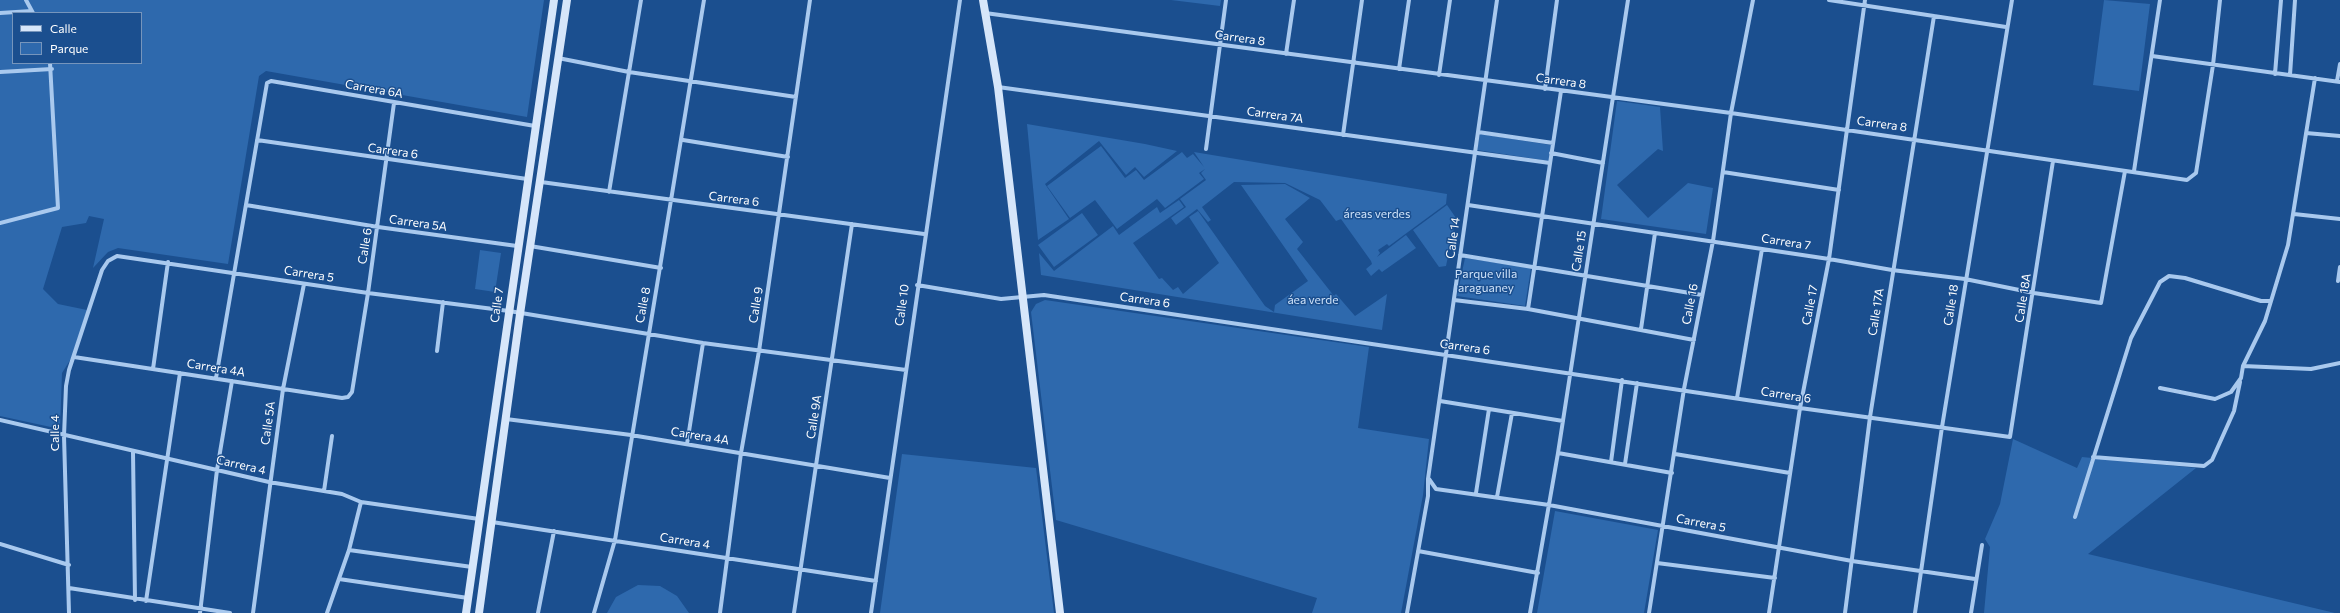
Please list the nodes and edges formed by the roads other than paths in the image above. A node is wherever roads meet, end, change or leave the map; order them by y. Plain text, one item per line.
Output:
1 (26, 0) edge
2 (554, 0) edge
3 (567, 0) edge
4 (641, 0) edge
5 (704, 0) edge
6 (810, 0) edge
7 (960, 0) edge
8 (983, 0) edge
9 (1226, 0) edge
10 (1294, 0) edge
11 (1362, 0) edge
12 (1410, 0) edge
13 (1450, 0) edge
14 (1497, 0) edge
15 (1557, 0) edge
16 (1628, 0) edge
17 (1753, 0) edge
18 (1829, 0) edge
19 (1865, 0) edge
20 (2012, 0) edge
21 (2160, 0) edge
22 (2220, 0) edge
23 (2281, 0) edge
24 (2295, 0) edge
25 (1864, 5) junction
26 (33, 12) edge
27 (0, 13) edge
28 (12, 13) edge
29 (985, 13) junction
30 (1934, 16) junction
31 (2006, 27) junction
32 (1220, 45) junction
33 (1286, 54) junction
34 (2152, 56) junction
35 (558, 58) junction
36 (1353, 63) junction
37 (50, 64) edge
38 (2340, 64) edge
39 (2213, 65) junction
40 (52, 69) junction
41 (1399, 69) junction
42 (0, 72) edge
43 (630, 72) junction
44 (2275, 74) junction
45 (1439, 75) junction
46 (2290, 75) junction
47 (2315, 78) junction
48 (691, 81) junction
49 (1486, 81) junction
50 (2339, 81) edge
51 (998, 87) junction
52 (1545, 89) junction
53 (1561, 91) junction
54 (796, 97) junction
55 (1613, 98) junction
56 (394, 103) junction
57 (1731, 112) junction
58 (1211, 117) junction
59 (535, 126) junction
60 (1848, 130) junction
61 (1478, 132) junction
62 (2306, 133) junction
63 (1343, 135) junction
64 (2340, 136) edge
65 (1915, 139) junction
66 (257, 140) junction
67 (683, 140) junction
68 (1553, 143) junction
69 (1206, 149) dead end
70 (1988, 150) junction
71 (1475, 153) junction
72 (1551, 153) junction
73 (788, 157) junction
74 (388, 160) junction
75 (2053, 162) junction
76 (1550, 163) junction
77 (1603, 163) junction
78 (2125, 171) junction
79 (2134, 171) junction
80 (1723, 172) junction
81 (527, 179) junction
82 (541, 182) junction
83 (1839, 190) junction
84 (609, 192) junction
85 (673, 201) junction
86 (246, 205) junction
87 (1468, 205) junction
88 (780, 214) junction
89 (2294, 214) junction
90 (1542, 216) junction
91 (2340, 220) edge
92 (0, 223) edge
93 (1594, 223) junction
94 (852, 224) junction
95 (378, 227) junction
96 (1655, 232) junction
97 (924, 234) junction
98 (1713, 241) junction
99 (518, 246) junction
100 (530, 246) junction
101 (1762, 249) junction
102 (1460, 255) junction
103 (1829, 259) junction
104 (108, 261) joint
105 (168, 262) junction
106 (1534, 266) junction
107 (661, 268) junction
108 (2340, 268) edge
109 (1892, 270) junction
110 (235, 273) junction
111 (1586, 274) junction
112 (1965, 279) junction
113 (2338, 281) dead end
114 (304, 284) junction
115 (917, 285) junction
116 (1647, 287) junction
117 (368, 293) junction
118 (2034, 293) junction
119 (1702, 295) junction
120 (1023, 296) junction
121 (1454, 300) junction
122 (2271, 301) junction
123 (444, 302) junction
124 (1528, 310) junction
125 (509, 311) junction
126 (520, 314) junction
127 (1579, 318) junction
128 (1641, 329) junction
129 (648, 333) junction
130 (1694, 340) junction
131 (703, 343) junction
132 (759, 351) junction
133 (437, 352) dead end
134 (1446, 354) junction
135 (74, 357) junction
136 (833, 360) junction
137 (2340, 363) edge
138 (2243, 366) junction
139 (153, 369) junction
140 (906, 370) junction
141 (1571, 372) junction
142 (180, 373) junction
143 (216, 378) junction
144 (2241, 378) junction
145 (1622, 380) junction
146 (232, 381) junction
147 (1637, 383) junction
148 (2160, 388) dead end
149 (283, 389) junction
150 (1684, 389) junction
151 (352, 392) joint
152 (1737, 398) junction
153 (1440, 401) junction
154 (1800, 408) junction
155 (1489, 409) junction
156 (1512, 413) junction
157 (1870, 417) junction
158 (506, 418) junction
159 (0, 420) edge
160 (1563, 421) junction
161 (1942, 427) junction
162 (631, 435) junction
163 (64, 436) junction
164 (332, 436) dead end
165 (2010, 437) joint
166 (687, 444) junction
167 (133, 452) junction
168 (741, 453) junction
169 (1558, 453) junction
170 (1675, 454) junction
171 (2093, 457) junction
172 (166, 458) junction
173 (1611, 462) junction
174 (1625, 464) junction
175 (816, 466) junction
176 (217, 470) junction
177 (1672, 473) junction
178 (1790, 473) junction
179 (890, 478) junction
180 (1428, 479) junction
181 (269, 482) junction
182 (324, 491) junction
183 (1476, 493) junction
184 (1497, 497) junction
185 (361, 502) junction
186 (1549, 505) junction
187 (2075, 517) dead end
188 (479, 519) junction
189 (492, 522) junction
190 (1664, 525) junction
191 (554, 531) junction
192 (615, 540) junction
193 (0, 544) edge
194 (1982, 545) dead end
195 (1780, 548) junction
196 (349, 550) junction
197 (1418, 551) junction
198 (728, 558) junction
199 (1852, 561) junction
200 (1657, 563) junction
201 (69, 565) junction
202 (472, 567) junction
203 (802, 570) junction
204 (1921, 572) junction
205 (1538, 573) junction
206 (1775, 578) junction
207 (340, 579) junction
208 (1975, 579) junction
209 (876, 581) junction
210 (69, 588) junction
211 (468, 598) junction
212 (135, 600) junction
213 (146, 601) junction
214 (200, 608) junction
215 (69, 613) edge
216 (200, 613) edge
217 (230, 613) edge
218 (253, 613) edge
219 (328, 613) edge
220 (466, 613) edge
221 (480, 613) edge
222 (538, 613) edge
223 (594, 613) edge
224 (720, 613) edge
225 (794, 613) edge
226 (871, 613) edge
227 (1060, 613) edge
228 (1407, 613) edge
229 (1530, 613) edge
230 (1649, 613) edge
231 (1769, 613) edge
232 (1845, 613) edge
233 (1915, 613) edge
234 (1971, 613) edge

1 - 26 street
2 - 59 main road, Calle 7
3 - 35 main road, Calle 7
4 - 43 street
5 - 48 street, Calle 8
6 - 54 street, Calle 9
7 - 97 street, Calle 10
8 - 29 main road
9 - 32 street
10 - 33 street
11 - 36 street
12 - 41 street
13 - 45 street
14 - 49 street, Calle 14
15 - 52 street
16 - 55 street, Calle 15
17 - 57 street, Calle 16
18 - 25 street
19 - 25 street, Calle 17
20 - 31 street, Calle 18
21 - 34 street
22 - 39 street
23 - 44 street
24 - 46 street
25 - 30 street
25 - 60 street, Calle 17
27 - 28 street
29 - 32 street, Carrera 8
29 - 51 main road
30 - 31 street
30 - 65 street, Calle 17A
31 - 70 street, Calle 18
32 - 33 street, Carrera 8
32 - 58 street
33 - 36 street, Carrera 8
34 - 39 street
34 - 79 street
35 - 43 street
35 - 82 main road, Calle 7
36 - 41 street, Carrera 8
36 - 63 street
37 - 40 street
38 - 50 street
39 - 44 street
39 - 79 street, Carrera 8
40 - 42 street
40 - 92 street
41 - 45 street, Carrera 8
43 - 48 street
43 - 84 street
44 - 46 street
45 - 49 street, Carrera 8
46 - 47 street
47 - 50 street
47 - 62 street
48 - 54 street
48 - 67 street, Calle 8
49 - 52 street, Carrera 8
49 - 61 street, Calle 14
51 - 58 street, Carrera 7A
51 - 120 main road
52 - 53 street, Carrera 8
53 - 55 street, Carrera 8
53 - 68 street
54 - 73 street, Calle 9
55 - 57 street, Carrera 8
55 - 77 street, Calle 15
56 - 59 street, Carrera 6A
56 - 66 street, Carrera 6A
56 - 74 street, Calle 6
57 - 60 street, Carrera 8
57 - 80 street, Calle 16
58 - 63 street, Carrera 7A
58 - 69 street
59 - 81 main road, Calle 7
60 - 65 street, Carrera 8
60 - 83 street, Calle 17
61 - 68 street
61 - 71 street, Calle 14
62 - 64 street
62 - 89 street
63 - 71 street, Carrera 7A
65 - 70 street, Carrera 8
65 - 109 street, Calle 17A
66 - 74 street, Carrera 6
66 - 86 street
67 - 73 street
67 - 85 street, Calle 8
68 - 72 street
70 - 75 street, Carrera 8
70 - 112 street, Calle 18
71 - 76 street, Carrera 7A
71 - 87 street, Calle 14
72 - 76 street
72 - 77 street
73 - 88 street, Calle 9
74 - 81 street, Carrera 6
74 - 95 street, Calle 6
75 - 78 street, Carrera 8
75 - 118 street, Calle 18A
76 - 90 street
77 - 93 street, Calle 15
78 - 79 street, Carrera 8
78 - 118 street, Carrera 7
80 - 83 street
80 - 98 street, Calle 16
81 - 99 main road, Calle 7
82 - 84 street, Carrera 6
82 - 100 main road, Calle 7
83 - 103 street, Calle 17
84 - 85 street, Carrera 6
85 - 88 street, Carrera 6
85 - 107 street, Calle 8
86 - 95 street, Carrera 5A
86 - 110 street
87 - 90 street, Carrera 7
87 - 102 street, Calle 14
88 - 94 street, Carrera 6
88 - 132 street, Calle 9
89 - 91 street
89 - 122 street
90 - 93 street, Carrera 7
90 - 106 street
93 - 96 street, Carrera 7
93 - 111 street, Calle 15
94 - 97 street, Carrera 6
94 - 136 street, Calle 9A
95 - 99 street, Carrera 5A
95 - 117 street, Calle 6
96 - 98 street, Carrera 7
96 - 116 street
97 - 115 street, Calle 10
98 - 101 street, Carrera 7
98 - 119 street, Calle 16
99 - 125 main road, Calle 7
100 - 107 street
100 - 126 main road, Calle 7
101 - 103 street, Carrera 7
101 - 152 street
102 - 106 street
102 - 121 street, Calle 14
103 - 109 street, Carrera 7
103 - 154 street, Calle 17
104 - 105 street, Carrera 5
104 - 135 street, Calle 4
105 - 110 street, Carrera 5
105 - 139 street
106 - 111 street
106 - 124 street
107 - 129 street, Calle 8
108 - 113 street
109 - 112 street, Carrera 7
109 - 157 street, Calle 17A
110 - 114 street, Carrera 5
110 - 143 street
111 - 116 street
111 - 127 street, Calle 15
112 - 118 street, Carrera 7
112 - 161 street, Calle 18
114 - 117 street, Carrera 5
114 - 149 street, Calle 5A
115 - 120 street, Carrera 6
115 - 140 street, Calle 10
116 - 119 street
116 - 128 street
117 - 123 street, Carrera 5
117 - 151 street, Calle 6
118 - 165 street, Calle 18A
119 - 130 street, Calle 16
120 - 134 street, Carrera 6
120 - 227 main road
121 - 124 street
121 - 134 street, Calle 14
122 - 138 street
122 - 171 street
123 - 125 street, Carrera 5
123 - 133 street
124 - 127 street
125 - 126 street
125 - 188 main road, Calle 7
126 - 129 street
126 - 158 main road, Calle 7
127 - 128 street
127 - 141 street, Calle 15
128 - 130 street
129 - 131 street
129 - 162 street, Calle 8
130 - 150 street, Calle 16
131 - 132 street
131 - 166 street
132 - 136 street
132 - 168 street, Calle 9
134 - 141 street, Carrera 6
134 - 153 street, Calle 14
135 - 139 street, Carrera 4A
135 - 163 street, Calle 4
136 - 140 street
136 - 175 street, Calle 9A
137 - 138 street
138 - 144 street
139 - 142 street, Carrera 4A
140 - 179 street, Calle 10
141 - 145 street, Carrera 6
141 - 160 street, Calle 15
142 - 143 street, Carrera 4A
142 - 172 street
143 - 146 street, Carrera 4A
144 - 148 street
144 - 171 street
145 - 147 street, Carrera 6
145 - 173 street
146 - 149 street, Carrera 4A
146 - 176 street
147 - 150 street, Carrera 6
147 - 174 street
149 - 151 street, Carrera 4A
149 - 181 street, Calle 5A
150 - 152 street, Carrera 6
150 - 170 street, Calle 16
152 - 154 street, Carrera 6
153 - 155 street
153 - 180 street, Calle 14
154 - 157 street, Carrera 6
154 - 178 street, Calle 17
155 - 156 street
155 - 183 street
156 - 160 street
156 - 184 street
157 - 161 street, Carrera 6
157 - 199 street, Calle 17A
158 - 162 street, Carrera 4A
158 - 189 main road, Calle 7
159 - 163 street, Carrera 4
160 - 169 street, Calle 15
161 - 165 street, Carrera 6
161 - 204 street, Calle 18
162 - 166 street, Carrera 4A
162 - 192 street, Calle 8
163 - 167 street, Carrera 4
163 - 201 street, Calle 4
164 - 182 street
166 - 168 street, Carrera 4A
167 - 172 street, Carrera 4
167 - 212 street
168 - 175 street, Carrera 4A
168 - 198 street, Calle 9
169 - 173 street
169 - 186 street, Calle 15
170 - 177 street, Calle 16
170 - 178 street
171 - 187 street
172 - 176 street, Carrera 4
172 - 213 street
173 - 174 street
174 - 177 street
175 - 179 street, Carrera 4A
175 - 203 street, Calle 9A
176 - 181 street, Carrera 4
176 - 214 street
177 - 190 street, Calle 16
178 - 195 street, Calle 17
179 - 209 street, Calle 10
180 - 183 street, Carrera 5
180 - 197 street, Calle 14
181 - 182 street, Carrera 4
181 - 218 street, Calle 5A
182 - 185 street, Carrera 4
183 - 184 street, Carrera 5
184 - 186 street, Carrera 5
185 - 188 street, Carrera 4
185 - 196 street
186 - 190 street, Carrera 5
186 - 205 street, Calle 15
188 - 202 main road, Calle 7
189 - 191 street, Carrera 4
189 - 221 main road, Calle 7
190 - 195 street, Carrera 5
190 - 200 street, Calle 16
191 - 192 street, Carrera 4
191 - 222 street
192 - 198 street, Carrera 4
192 - 223 street, Calle 8
193 - 201 street
194 - 208 street
195 - 199 street, Carrera 5
195 - 206 street, Calle 17
196 - 202 street
196 - 207 street
197 - 205 street
197 - 228 street, Calle 14
198 - 203 street, Carrera 4
198 - 224 street, Calle 9
199 - 204 street, Carrera 5
199 - 232 street, Calle 17A
200 - 206 street
200 - 230 street, Calle 16
201 - 210 street, Calle 4
202 - 211 main road, Calle 7
203 - 209 street, Carrera 4
203 - 225 street, Calle 9A
204 - 208 street, Carrera 5
204 - 233 street, Calle 18
205 - 229 street, Calle 15
206 - 231 street, Calle 17
207 - 211 street
207 - 219 street
208 - 234 street
209 - 226 street, Calle 10
210 - 212 street
210 - 215 street, Calle 4
211 - 220 main road, Calle 7
212 - 213 street
213 - 214 street
214 - 216 street
214 - 217 street

